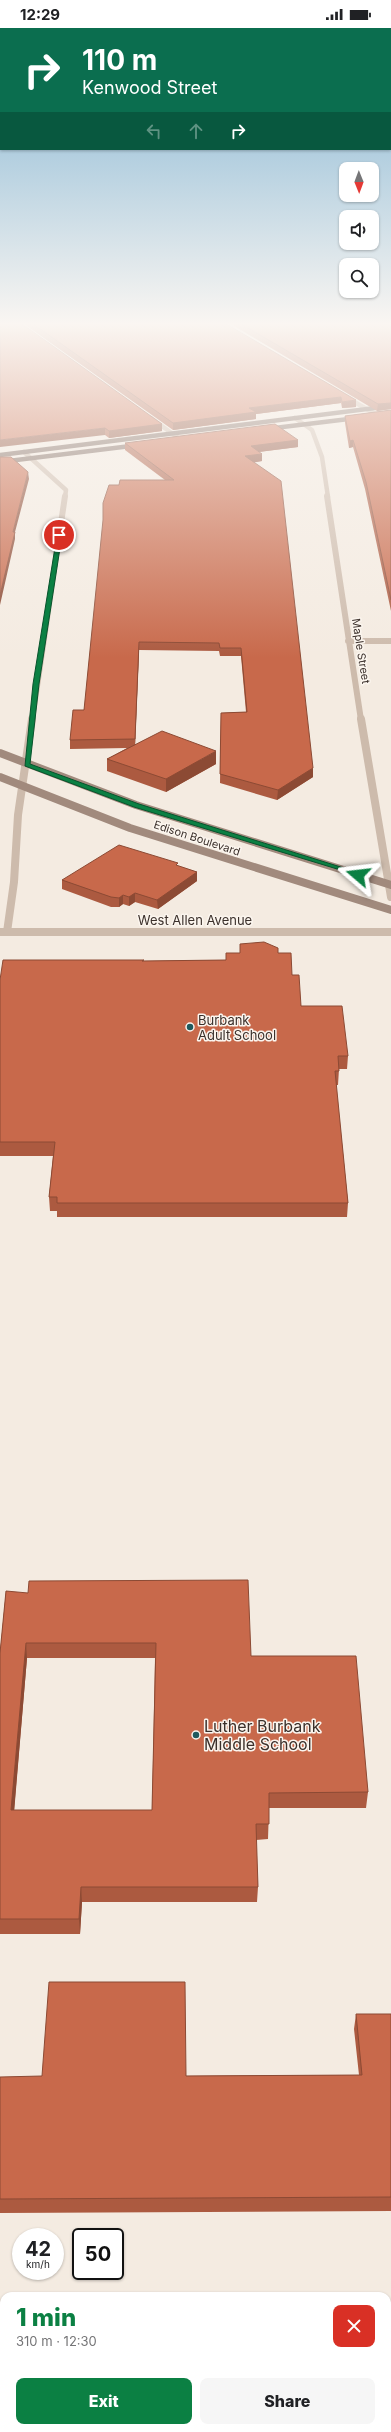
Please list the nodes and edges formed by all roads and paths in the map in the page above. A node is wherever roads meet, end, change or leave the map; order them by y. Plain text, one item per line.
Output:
1 (171, 433) edge
2 (172, 433) edge
3 (313, 433) edge
4 (189, 439) edge
5 (181, 440) junction
6 (174, 441) edge
7 (142, 444) edge
8 (24, 452) junction
9 (0, 455) edge
10 (31, 458) junction
11 (0, 462) edge
12 (348, 641) junction
13 (391, 641) edge
14 (0, 753) edge
15 (27, 765) junction
16 (0, 777) edge
17 (23, 787) junction
18 (389, 884) edge
19 (391, 897) edge
20 (391, 910) edge
21 (3, 932) edge
22 (391, 932) edge

1 - 8 main road
2 - 5 street
3 - 12 street, Maple Street
4 - 5 main road
5 - 6 main road
7 - 10 main road
8 - 9 main road
8 - 10 street
10 - 11 main road
10 - 15 street
12 - 13 street
12 - 18 street, Maple Street
14 - 15 main road, Edison Boulevard
15 - 17 street
15 - 18 main road, Edison Boulevard
16 - 17 main road, Edison Boulevard
17 - 20 main road, Edison Boulevard
17 - 21 street
18 - 19 street, Maple Street
21 - 22 street, West Allen Avenue

